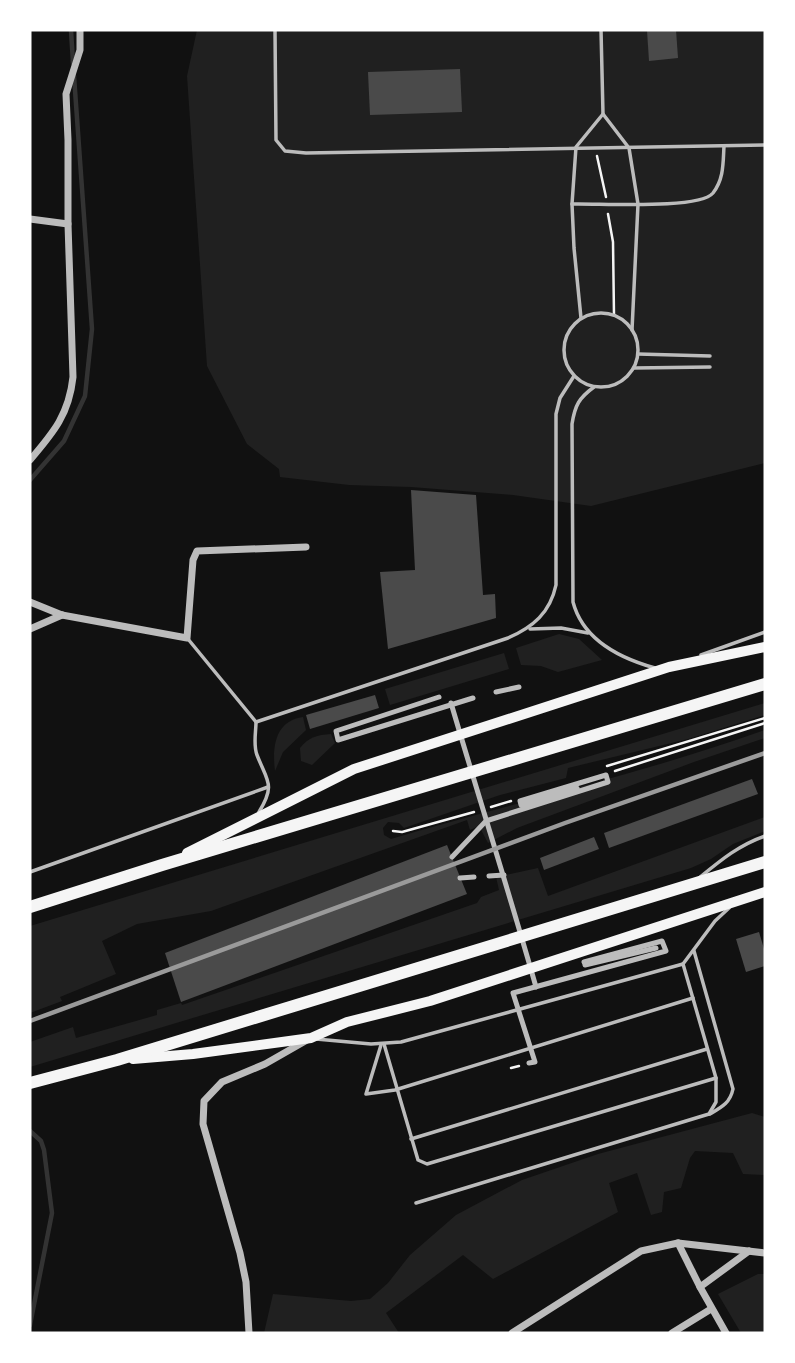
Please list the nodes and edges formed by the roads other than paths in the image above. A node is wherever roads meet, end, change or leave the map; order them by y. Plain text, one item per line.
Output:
1 (80, 30) edge
2 (275, 30) edge
3 (601, 30) edge
4 (603, 114) junction
5 (765, 145) edge
6 (724, 146) junction
7 (576, 148) junction
8 (629, 148) junction
9 (572, 204) junction
10 (638, 204) junction
11 (30, 219) edge
12 (68, 224) junction
13 (581, 319) junction
14 (632, 330) junction
15 (638, 354) junction
16 (710, 356) dead end
17 (710, 367) dead end
18 (634, 368) junction
19 (574, 376) junction
20 (594, 387) junction
21 (30, 460) edge
22 (306, 547) dead end
23 (30, 602) edge
24 (62, 615) junction
25 (30, 629) edge
26 (528, 629) junction
27 (765, 632) edge
28 (590, 634) junction
29 (187, 638) junction
30 (765, 647) edge
31 (665, 668) junction
32 (765, 684) edge
33 (519, 687) dead end
34 (496, 692) dead end
35 (439, 697) dead end
36 (473, 698) dead end
37 (451, 703) junction
38 (256, 722) junction
39 (268, 787) junction
40 (577, 788) dead end
41 (486, 821) junction
42 (249, 824) junction
43 (765, 836) edge
44 (452, 857) dead end
45 (765, 862) edge
46 (162, 865) junction
47 (30, 872) edge
48 (504, 875) junction
49 (489, 876) dead end
50 (460, 877) dead end
51 (474, 877) dead end
52 (692, 883) junction
53 (765, 892) edge
54 (750, 897) junction
55 (30, 907) edge
56 (656, 948) dead end
57 (694, 951) junction
58 (683, 964) junction
59 (536, 987) junction
60 (693, 998) junction
61 (311, 1038) junction
62 (382, 1044) junction
63 (708, 1048) junction
64 (117, 1060) junction
65 (529, 1063) dead end
66 (716, 1078) junction
67 (30, 1083) edge
68 (396, 1090) junction
69 (709, 1114) junction
70 (411, 1139) junction
71 (416, 1203) dead end
72 (678, 1243) junction
73 (749, 1251) junction
74 (765, 1253) edge
75 (700, 1287) junction
76 (711, 1309) junction
77 (249, 1333) edge
78 (512, 1333) edge
79 (672, 1333) edge
80 (726, 1333) edge

1 - 12 street
2 - 7 lane
3 - 4 lane
4 - 7 lane
4 - 8 lane
5 - 6 lane
6 - 8 lane
6 - 10 lane
7 - 8 lane
7 - 9 lane
8 - 10 lane
9 - 10 lane
9 - 13 lane
10 - 14 lane
11 - 12 street
12 - 21 street
13 - 14 lane
13 - 19 lane
14 - 15 lane
15 - 16 lane
15 - 18 lane
17 - 18 lane
18 - 20 lane
19 - 20 lane
19 - 26 lane
20 - 28 lane
22 - 29 street
23 - 24 street
24 - 25 street
24 - 29 street
26 - 28 lane
26 - 38 lane
27 - 31 lane
28 - 31 lane
29 - 38 lane
30 - 31 main road
31 - 42 main road
32 - 46 highway
33 - 34 street
35 - 37 street
36 - 37 street
37 - 41 street
38 - 39 lane
39 - 42 lane
39 - 47 lane
40 - 41 street
41 - 44 street
41 - 48 street
42 - 46 main road
43 - 52 lane
45 - 52 highway
46 - 55 highway
48 - 49 street
48 - 59 street
50 - 51 street
52 - 64 highway
53 - 54 main road
54 - 57 lane
54 - 61 main road
56 - 59 street
57 - 58 lane
57 - 69 lane
58 - 60 lane
58 - 62 lane
59 - 65 street
60 - 63 lane
60 - 68 lane
61 - 62 lane
61 - 64 main road
61 - 77 street
62 - 68 lane
62 - 68 lane
63 - 66 lane
63 - 70 lane
64 - 67 highway
66 - 69 lane
66 - 70 lane
68 - 70 lane
69 - 71 lane
72 - 73 street
72 - 75 street
72 - 78 street
73 - 74 street
73 - 75 street
75 - 76 street
76 - 79 street
76 - 80 street

